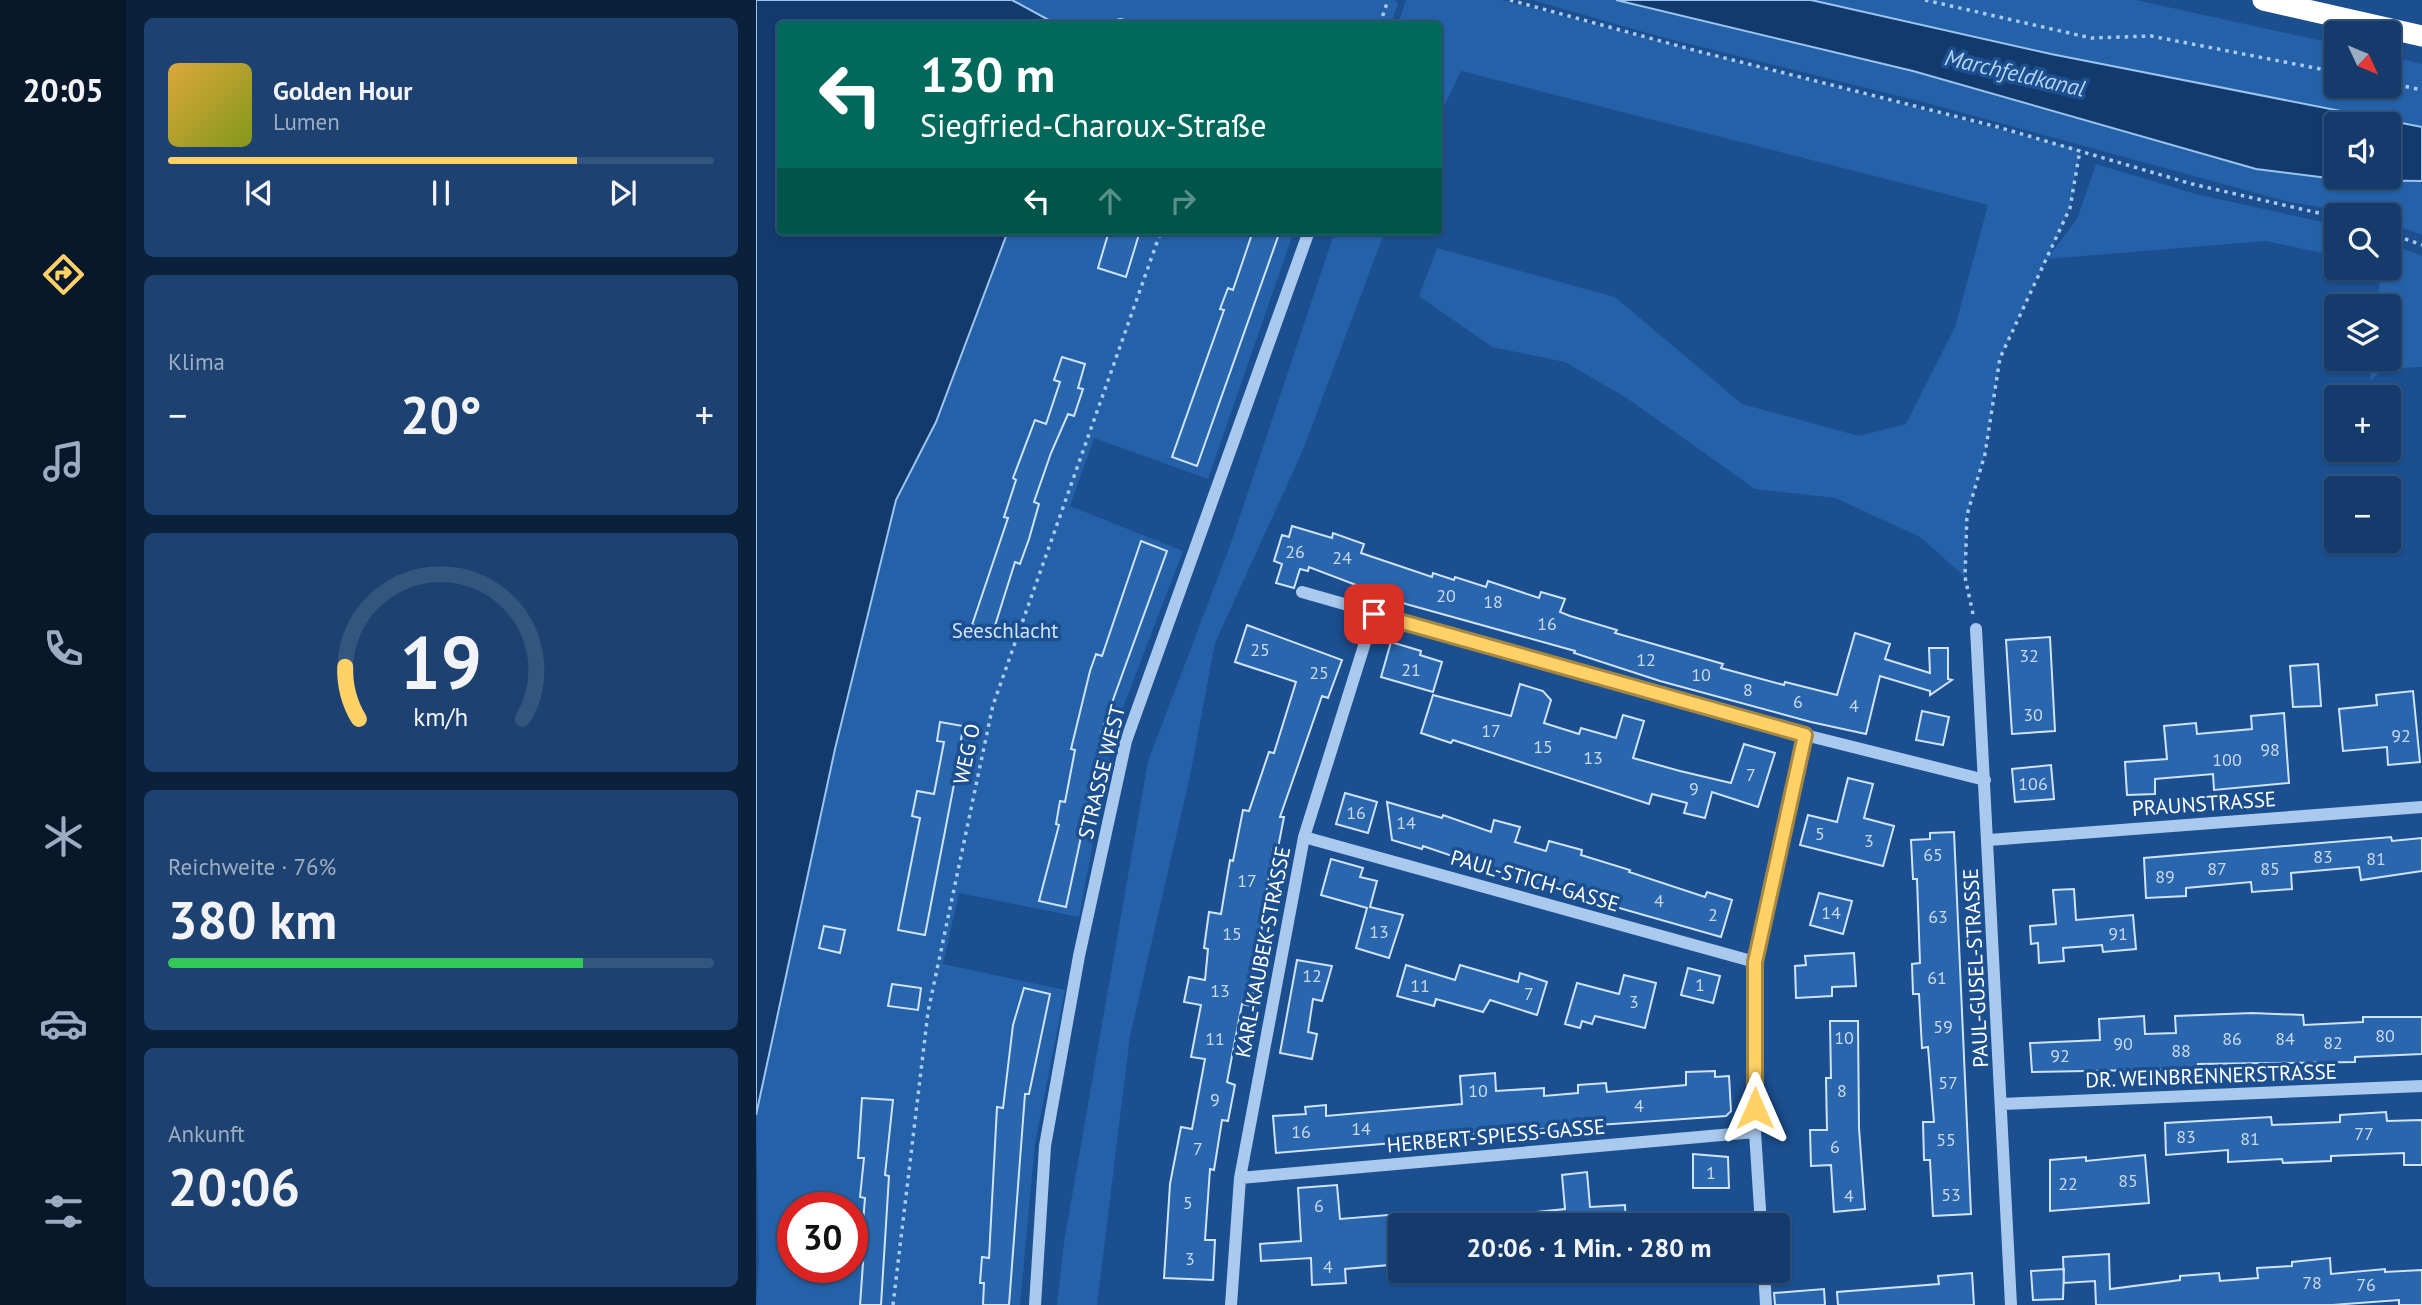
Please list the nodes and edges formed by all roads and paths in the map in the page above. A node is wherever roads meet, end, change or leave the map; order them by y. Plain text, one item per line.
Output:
1 (1388, 0) edge
2 (1510, 0) edge
3 (1925, 0) edge
4 (2263, 0) edge
5 (1381, 21) edge
6 (2422, 36) edge
7 (2324, 70) edge
8 (2401, 86) edge
9 (2422, 90) edge
10 (2080, 150) junction
11 (2324, 213) edge
12 (1160, 235) edge
13 (1308, 235) edge
14 (2401, 237) edge
15 (2422, 245) edge
16 (1302, 592) dead end
17 (1374, 614) junction
18 (1976, 629) joint
19 (1805, 735) junction
20 (1984, 780) junction
21 (2422, 807) edge
22 (1304, 838) junction
23 (1989, 840) junction
24 (1755, 962) junction
25 (2422, 1086) edge
26 (2002, 1104) junction
27 (1755, 1132) junction
28 (1240, 1178) junction
29 (1760, 1213) edge
30 (1765, 1283) edge
31 (893, 1305) edge
32 (1035, 1305) edge
33 (1231, 1305) edge
34 (1766, 1305) edge
35 (2011, 1305) edge

1 - 5 path
2 - 10 path
3 - 7 path
4 - 6 highway
8 - 9 path
10 - 11 path
10 - 18 path
12 - 31 path, WEG O
13 - 32 street, STRASSE WEST
14 - 15 path
16 - 17 street
17 - 19 street
17 - 22 street, KARL-KAUBEK-STRASSE
18 - 20 street, PAUL-GUSEL-STRASSE
19 - 20 street
19 - 24 street
20 - 23 street, PAUL-GUSEL-STRASSE
21 - 23 street, PRAUNSTRASSE
22 - 24 street, PAUL-STICH-GASSE
22 - 28 street, KARL-KAUBEK-STRASSE
23 - 26 street, PAUL-GUSEL-STRASSE
24 - 27 street
25 - 26 street, DR. WEINBRENNERSTRASSE
26 - 35 street, PAUL-GUSEL-STRASSE
27 - 28 street, HERBERT-SPIESS-GASSE
27 - 29 street
28 - 33 street, KARL-KAUBEK-STRASSE
30 - 34 street

